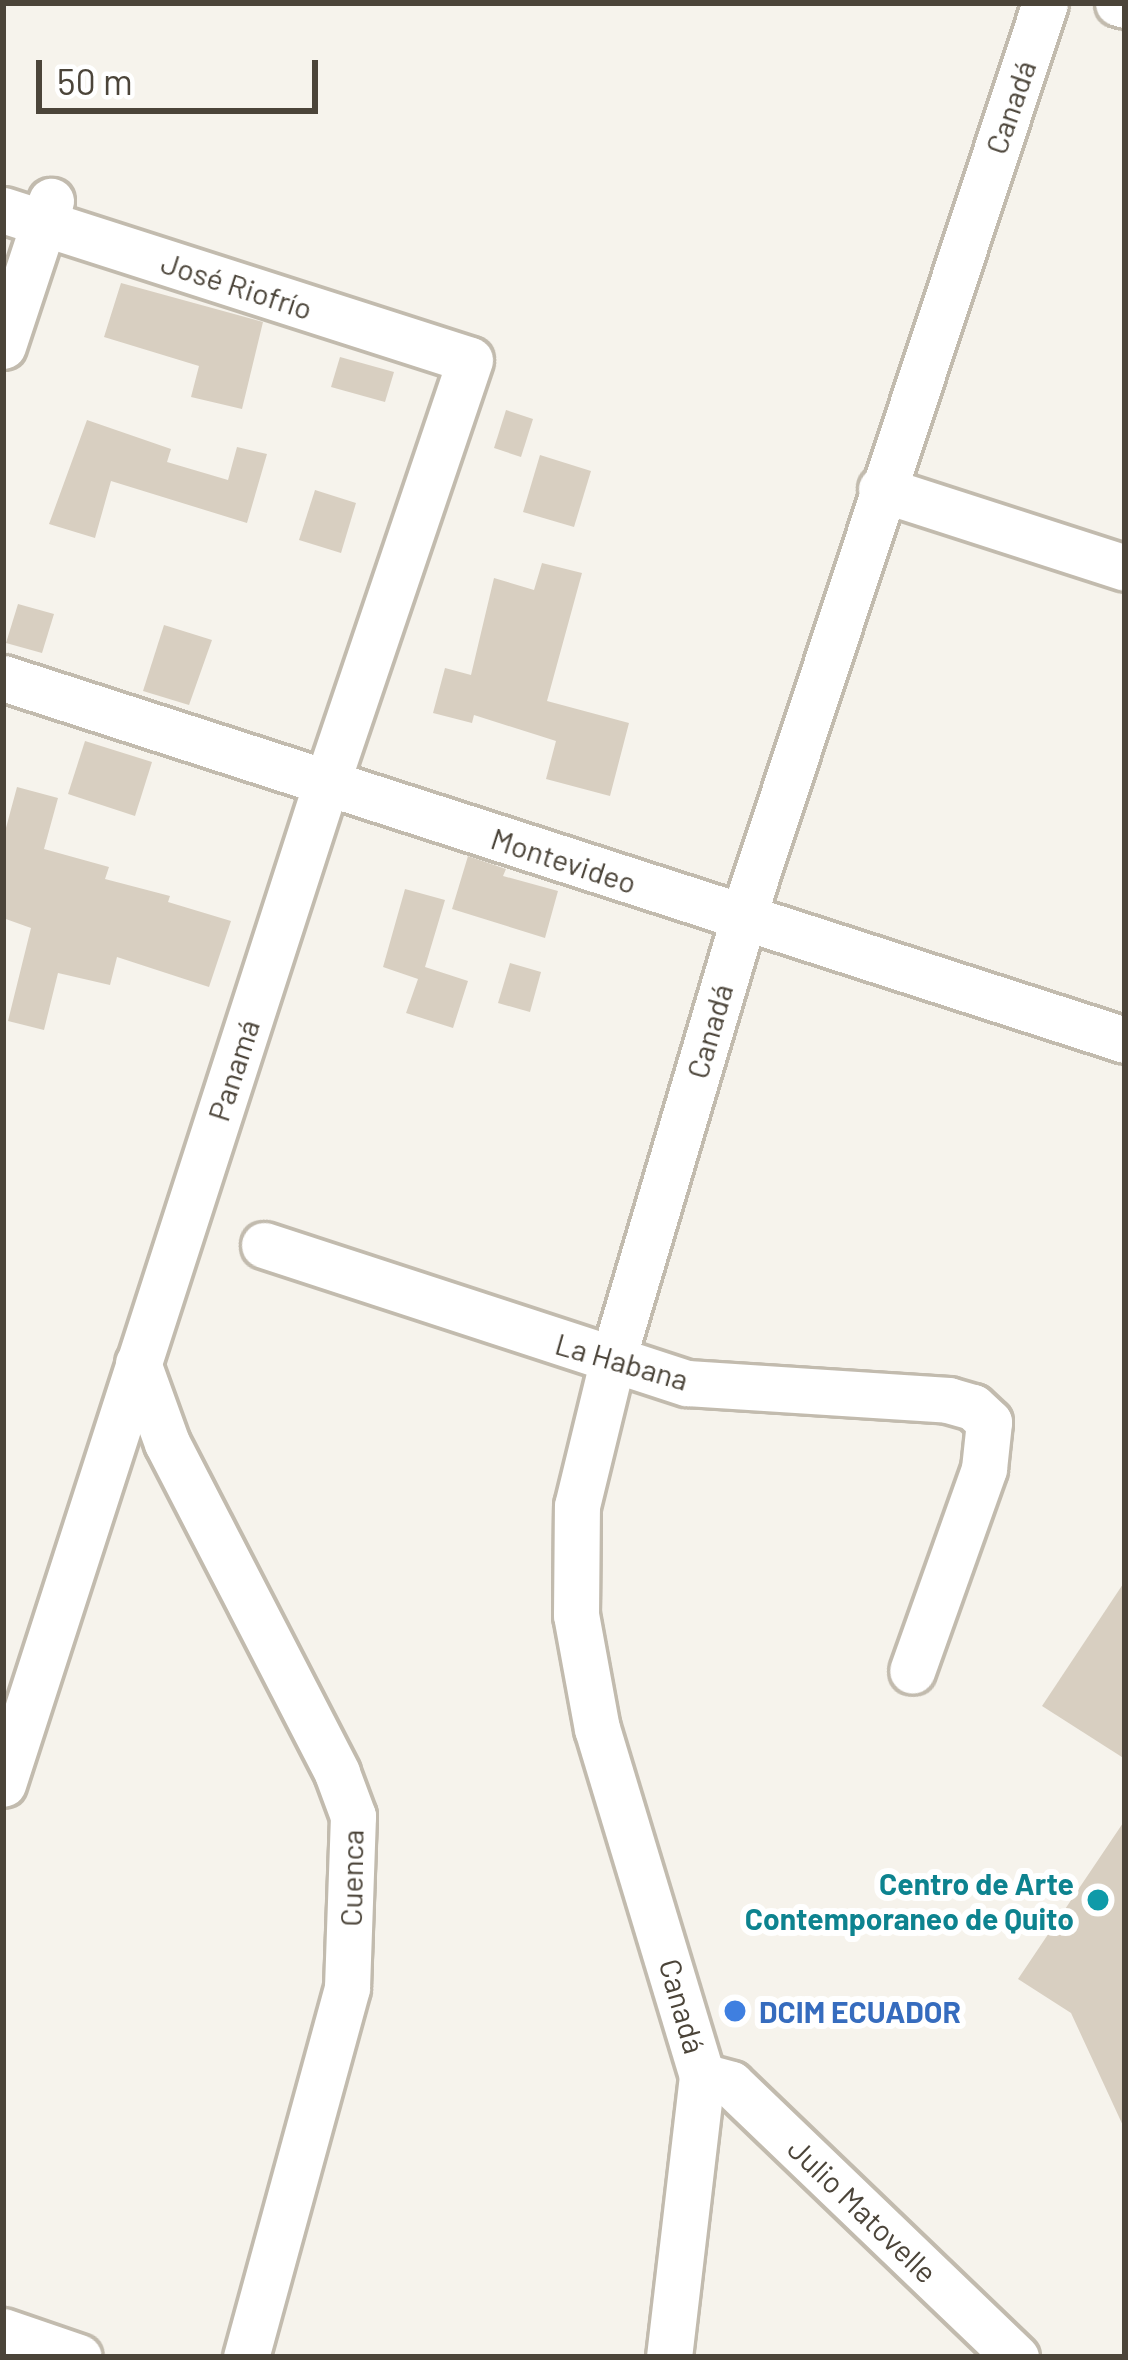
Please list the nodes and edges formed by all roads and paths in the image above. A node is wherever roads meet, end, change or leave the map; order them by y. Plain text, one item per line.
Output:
1 (1045, 3) edge
2 (32, 212) edge
3 (3, 346) edge
4 (470, 360) joint
5 (881, 489) junction
6 (1125, 568) edge
7 (3, 678) edge
8 (327, 782) junction
9 (743, 920) junction
10 (1125, 1040) edge
11 (264, 1244) dead end
12 (612, 1362) junction
13 (138, 1363) junction
14 (912, 1671) dead end
15 (7, 1755) edge
16 (702, 2076) junction
17 (3, 2331) edge
18 (79, 2357) edge
19 (247, 2357) edge
20 (669, 2357) edge
21 (1016, 2357) edge

1 - 5 street, Canadá
2 - 3 street
2 - 4 street, José Riofrío
4 - 8 street, Panamá
5 - 6 street
5 - 9 street, Canadá
7 - 8 street, Montevideo
8 - 9 street, Montevideo
8 - 13 street, Panamá
9 - 10 street, Montevideo
9 - 12 street, Canadá
11 - 12 street, La Habana
12 - 14 street, La Habana
12 - 16 street, Canadá
13 - 15 street, Panamá
13 - 19 street, Cuenca
16 - 20 street
16 - 21 street, Julio Matovelle
17 - 18 street

